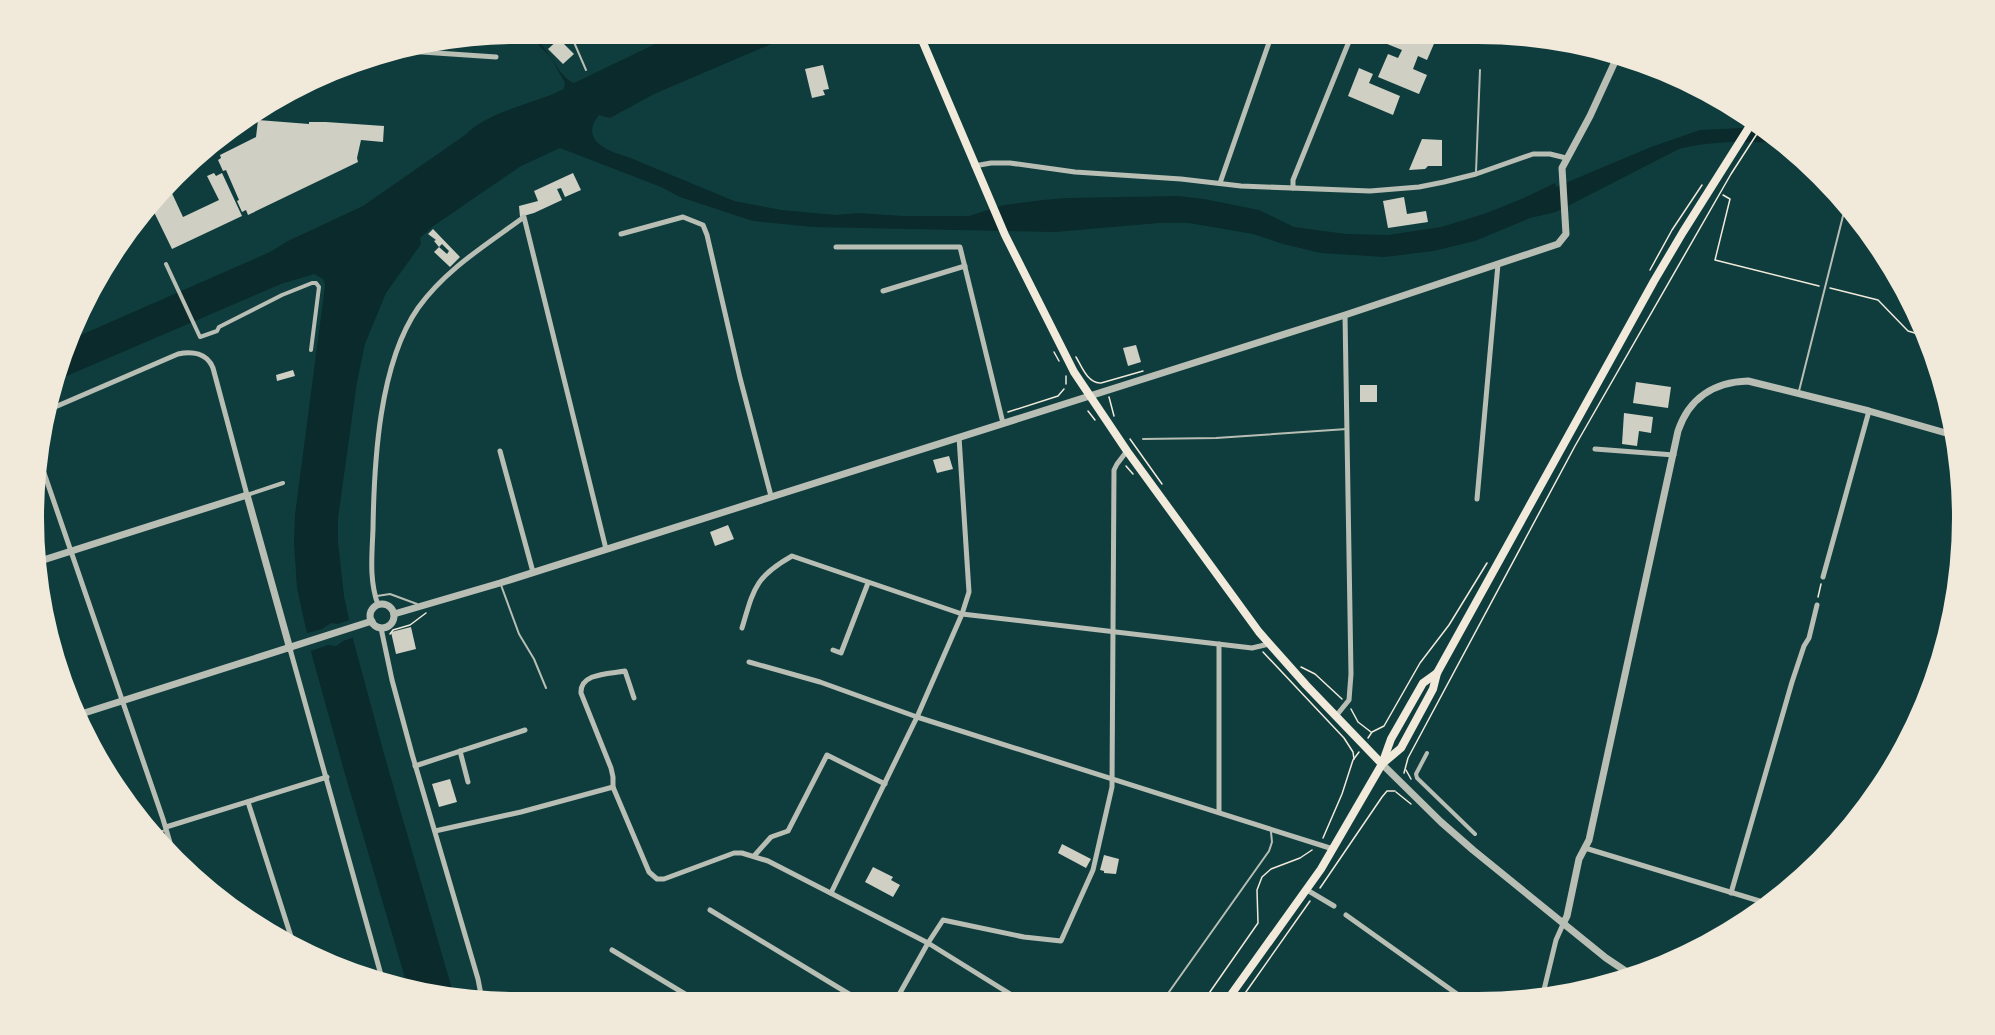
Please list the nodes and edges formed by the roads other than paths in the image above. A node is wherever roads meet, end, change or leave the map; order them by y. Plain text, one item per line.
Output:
1 (575, 44) edge
2 (924, 44) edge
3 (1269, 44) edge
4 (1348, 44) edge
5 (428, 52) edge
6 (496, 57) dead end
7 (1614, 64) edge
8 (586, 70) dead end
9 (1480, 70) dead end
10 (1748, 128) edge
11 (1566, 158) junction
12 (974, 166) junction
13 (1476, 174) junction
14 (1220, 183) junction
15 (1293, 188) junction
16 (1843, 216) edge
17 (621, 234) dead end
18 (836, 247) dead end
19 (166, 264) dead end
20 (1498, 264) junction
21 (965, 266) junction
22 (883, 291) dead end
23 (1345, 315) junction
24 (311, 350) dead end
25 (1798, 394) junction
26 (1090, 395) junction
27 (57, 406) edge
28 (1869, 411) junction
29 (1003, 423) junction
30 (1347, 429) junction
31 (1943, 432) edge
32 (959, 437) junction
33 (1143, 439) dead end
34 (1595, 449) dead end
35 (500, 451) dead end
36 (1127, 451) junction
37 (1674, 455) junction
38 (46, 478) edge
39 (283, 483) dead end
40 (247, 495) junction
41 (771, 496) junction
42 (1477, 499) dead end
43 (606, 549) junction
44 (72, 551) junction
45 (46, 559) edge
46 (533, 572) junction
47 (1822, 578) road end
48 (500, 583) junction
49 (868, 583) junction
50 (375, 597) junction
51 (378, 605) junction
52 (1817, 605) road end
53 (426, 608) junction
54 (394, 614) junction
55 (962, 614) junction
56 (372, 621) junction
57 (381, 628) junction
58 (742, 628) dead end
59 (1113, 633) junction
60 (1219, 644) junction
61 (1269, 644) junction
62 (290, 649) junction
63 (832, 650) dead end
64 (749, 662) dead end
65 (546, 688) dead end
66 (634, 698) dead end
67 (123, 701) junction
68 (86, 713) edge
69 (1336, 716) junction
70 (917, 717) junction
71 (525, 730) dead end
72 (460, 751) junction
73 (1427, 753) dead end
74 (1382, 764) junction
75 (415, 766) junction
76 (327, 777) junction
77 (1113, 778) junction
78 (468, 782) dead end
79 (885, 784) junction
80 (613, 788) junction
81 (248, 802) junction
82 (1219, 813) junction
83 (1270, 828) junction
84 (166, 829) junction
85 (162, 831) edge
86 (435, 831) junction
87 (1475, 834) dead end
88 (169, 839) edge
89 (1585, 848) junction
90 (1333, 849) junction
91 (754, 856) junction
92 (1307, 890) junction
93 (831, 893) junction
94 (1731, 893) junction
95 (1757, 900) edge
96 (1334, 906) dead end
97 (710, 910) dead end
98 (1347, 915) dead end
99 (1564, 922) junction
100 (290, 933) edge
101 (928, 943) junction
102 (612, 950) dead end
103 (1622, 968) edge
104 (380, 970) edge
105 (1545, 986) edge
106 (480, 989) edge
107 (682, 992) edge
108 (846, 992) edge
109 (900, 992) edge
110 (1007, 992) edge
111 (1169, 992) edge
112 (1233, 992) edge
113 (1454, 992) edge

1 - 8 lane
2 - 12 main road
3 - 14 street
4 - 15 street
5 - 6 street
7 - 11 street
9 - 13 lane
10 - 74 main road
11 - 13 street
11 - 20 street
12 - 14 street
12 - 26 main road
13 - 15 street
14 - 15 street
16 - 25 lane
17 - 41 street
18 - 21 street
19 - 24 street
20 - 23 street
20 - 42 street
21 - 22 street
21 - 29 street
23 - 26 street
23 - 30 street
25 - 28 street
25 - 37 street
26 - 29 street
26 - 36 main road
27 - 40 street
28 - 31 street
28 - 47 street
29 - 32 street
30 - 33 lane
30 - 69 street
32 - 41 street
32 - 55 street
34 - 37 street
35 - 46 street
36 - 59 street
36 - 61 main road
37 - 89 street
38 - 44 street
39 - 40 street
40 - 44 street
40 - 62 street
41 - 43 street
43 - 46 street
43 - 50 street
44 - 45 street
44 - 67 street
46 - 48 street
48 - 53 street
48 - 65 lane
49 - 55 street
49 - 58 street
49 - 63 street
50 - 51 street
50 - 53 lane
51 - 54 street
51 - 56 street
52 - 94 street
53 - 54 street
54 - 57 street
55 - 59 street
55 - 70 street
56 - 57 street
56 - 62 street
57 - 75 street
59 - 60 street
59 - 77 street
60 - 61 street
60 - 82 street
61 - 69 main road
62 - 67 street
62 - 76 street
64 - 70 street
66 - 80 street
67 - 68 street
67 - 84 street
69 - 74 main road
70 - 77 street
70 - 79 street
71 - 72 street
72 - 75 street
72 - 78 street
73 - 87 street
74 - 90 main road
74 - 99 street
75 - 86 street
76 - 81 street
76 - 104 street
77 - 82 street
77 - 101 street
79 - 91 street
79 - 93 street
80 - 86 street
80 - 91 street
81 - 84 street
81 - 100 street
82 - 83 street
83 - 90 street
83 - 111 lane
84 - 85 lane
84 - 88 street
86 - 106 street
89 - 94 street
89 - 99 street
90 - 92 main road
91 - 93 street
92 - 96 street
92 - 112 main road
93 - 101 street
94 - 95 street
97 - 108 street
98 - 113 street
99 - 103 street
99 - 105 street
101 - 109 street
101 - 110 street
102 - 107 street

